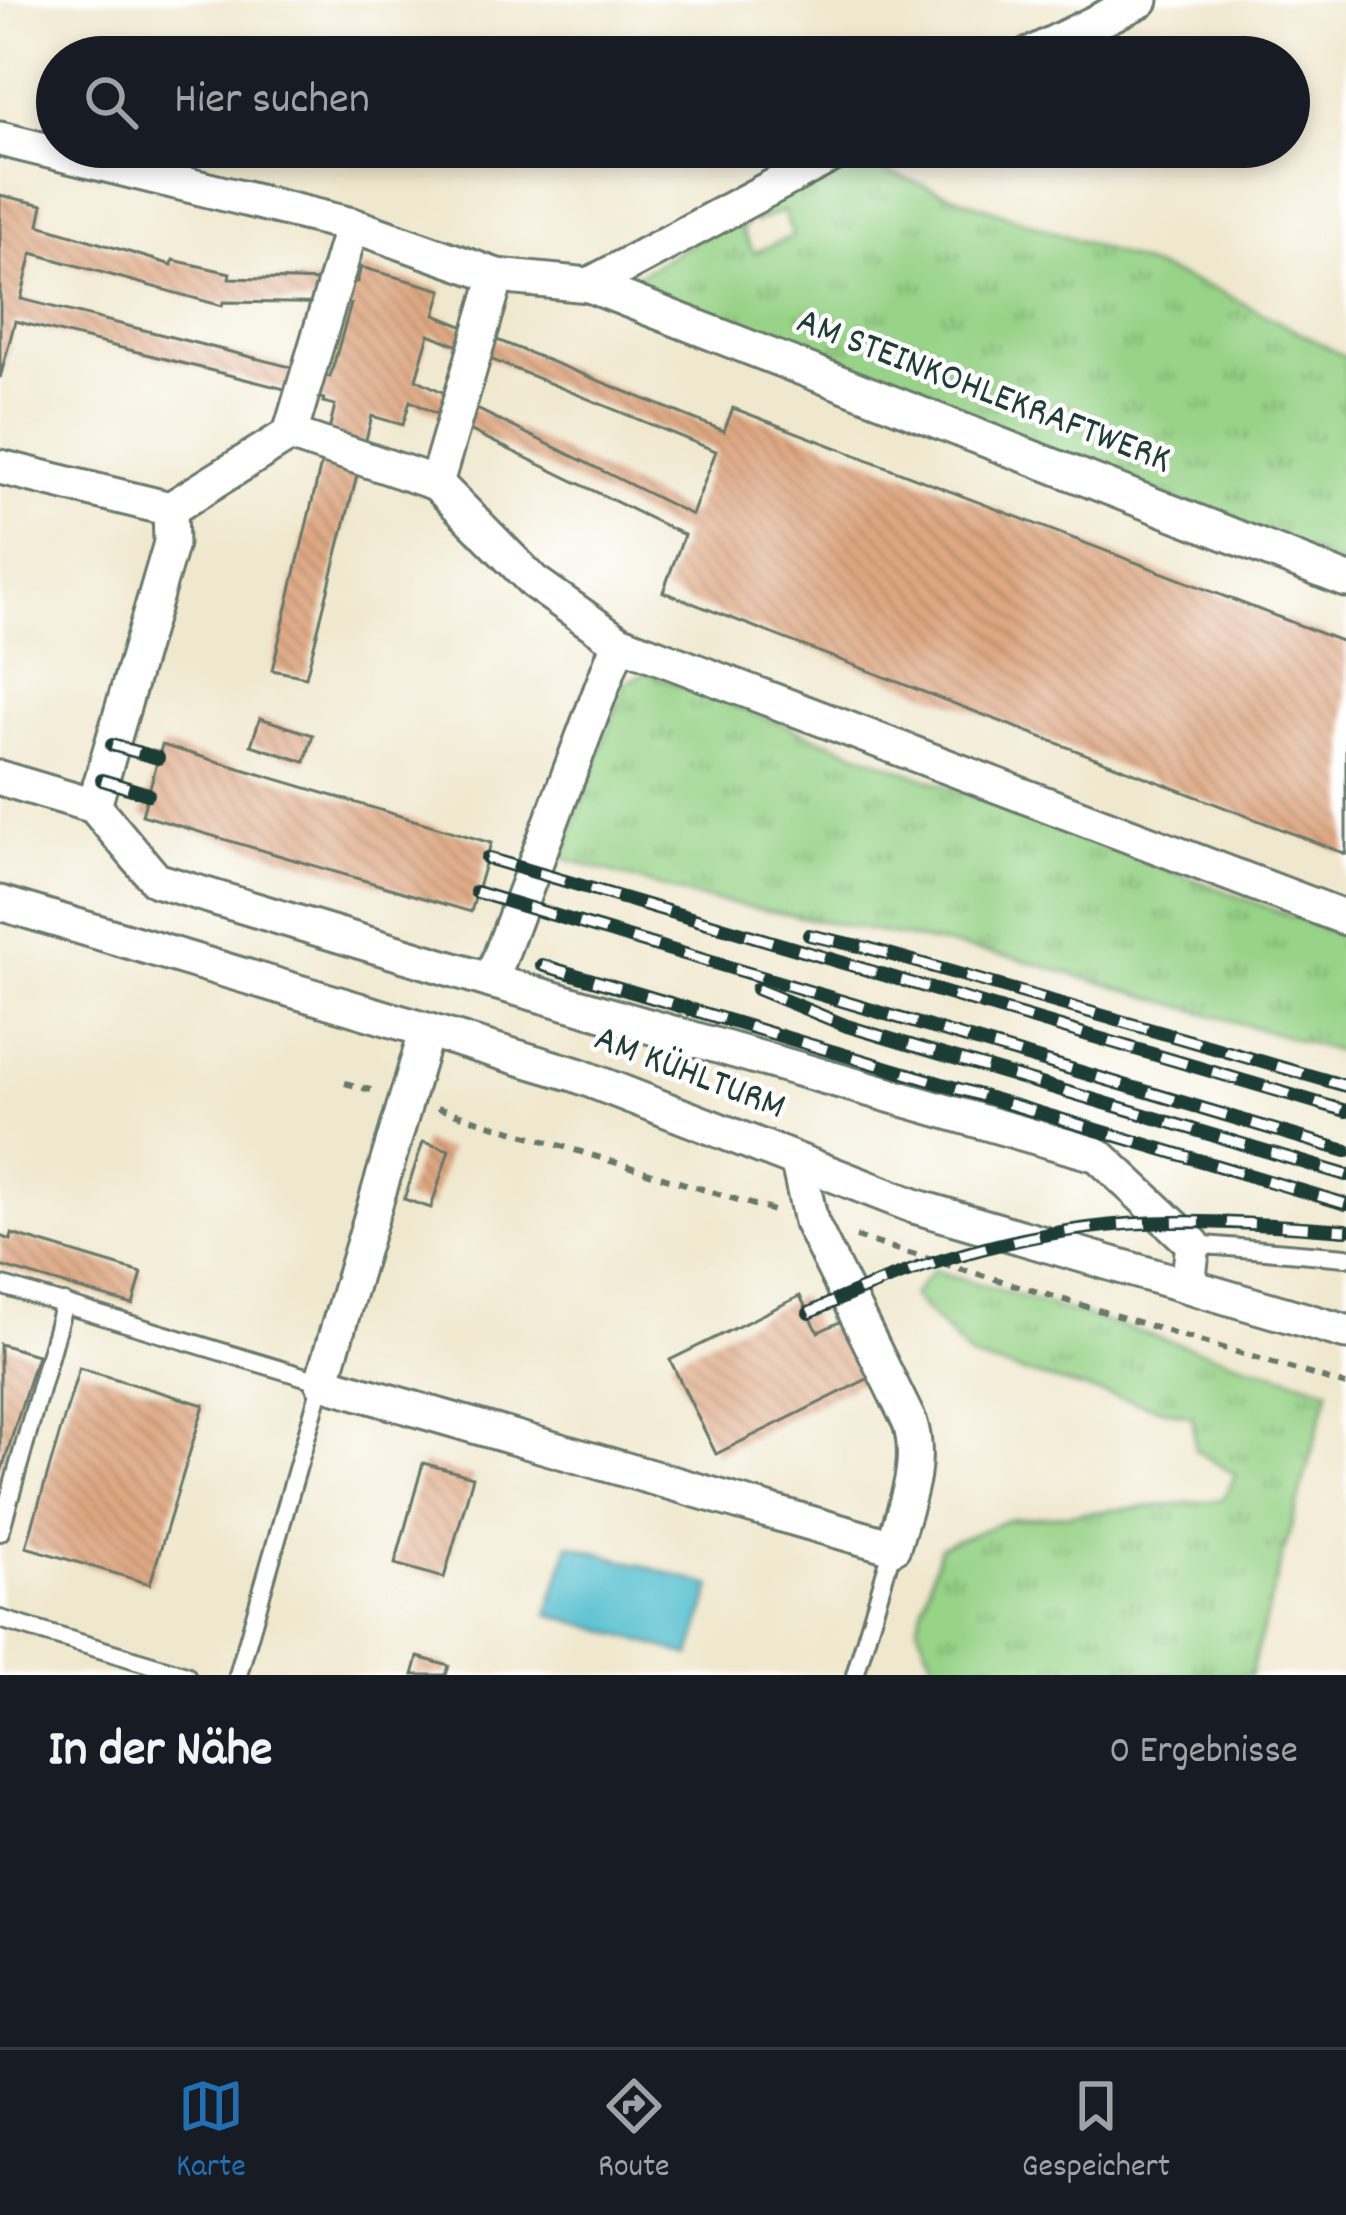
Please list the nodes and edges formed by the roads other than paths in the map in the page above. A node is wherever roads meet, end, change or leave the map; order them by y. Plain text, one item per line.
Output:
1 (1141, 0) edge
2 (1068, 36) edge
3 (0, 139) edge
4 (36, 148) edge
5 (119, 168) edge
6 (808, 168) edge
7 (352, 225) junction
8 (497, 276) junction
9 (589, 285) junction
10 (290, 434) junction
11 (0, 467) edge
12 (436, 483) junction
13 (170, 509) junction
14 (1346, 580) edge
15 (619, 642) junction
16 (0, 778) edge
17 (94, 806) junction
18 (0, 903) edge
19 (1346, 918) edge
20 (490, 981) junction
21 (427, 1030) junction
22 (798, 1163) junction
23 (1193, 1244) junction
24 (1346, 1256) edge
25 (0, 1285) edge
26 (1188, 1285) junction
27 (64, 1303) junction
28 (1346, 1332) edge
29 (322, 1382) junction
30 (0, 1532) edge
31 (893, 1547) junction
32 (0, 1619) edge
33 (186, 1675) edge
34 (238, 1675) edge
35 (855, 1675) edge

1 - 2 street
3 - 4 street, AM STEINKOHLEKRAFTWERK
5 - 7 street, AM STEINKOHLEKRAFTWERK
6 - 9 street
7 - 8 street, AM STEINKOHLEKRAFTWERK
7 - 10 street
8 - 9 street, AM STEINKOHLEKRAFTWERK
8 - 12 street
9 - 14 street, AM STEINKOHLEKRAFTWERK
10 - 12 street
10 - 13 street
11 - 13 street
12 - 15 street
13 - 17 street
15 - 19 street
15 - 20 street
16 - 17 street
17 - 20 street
18 - 21 street, AM KÜHLTURM
20 - 23 street
21 - 22 street, AM KÜHLTURM
21 - 29 street
22 - 26 street, AM KÜHLTURM
22 - 31 street
23 - 24 lane
23 - 26 street
25 - 27 lane
26 - 28 street, AM KÜHLTURM
27 - 29 lane
27 - 30 lane
29 - 31 street
29 - 34 lane
31 - 35 lane
32 - 33 lane

